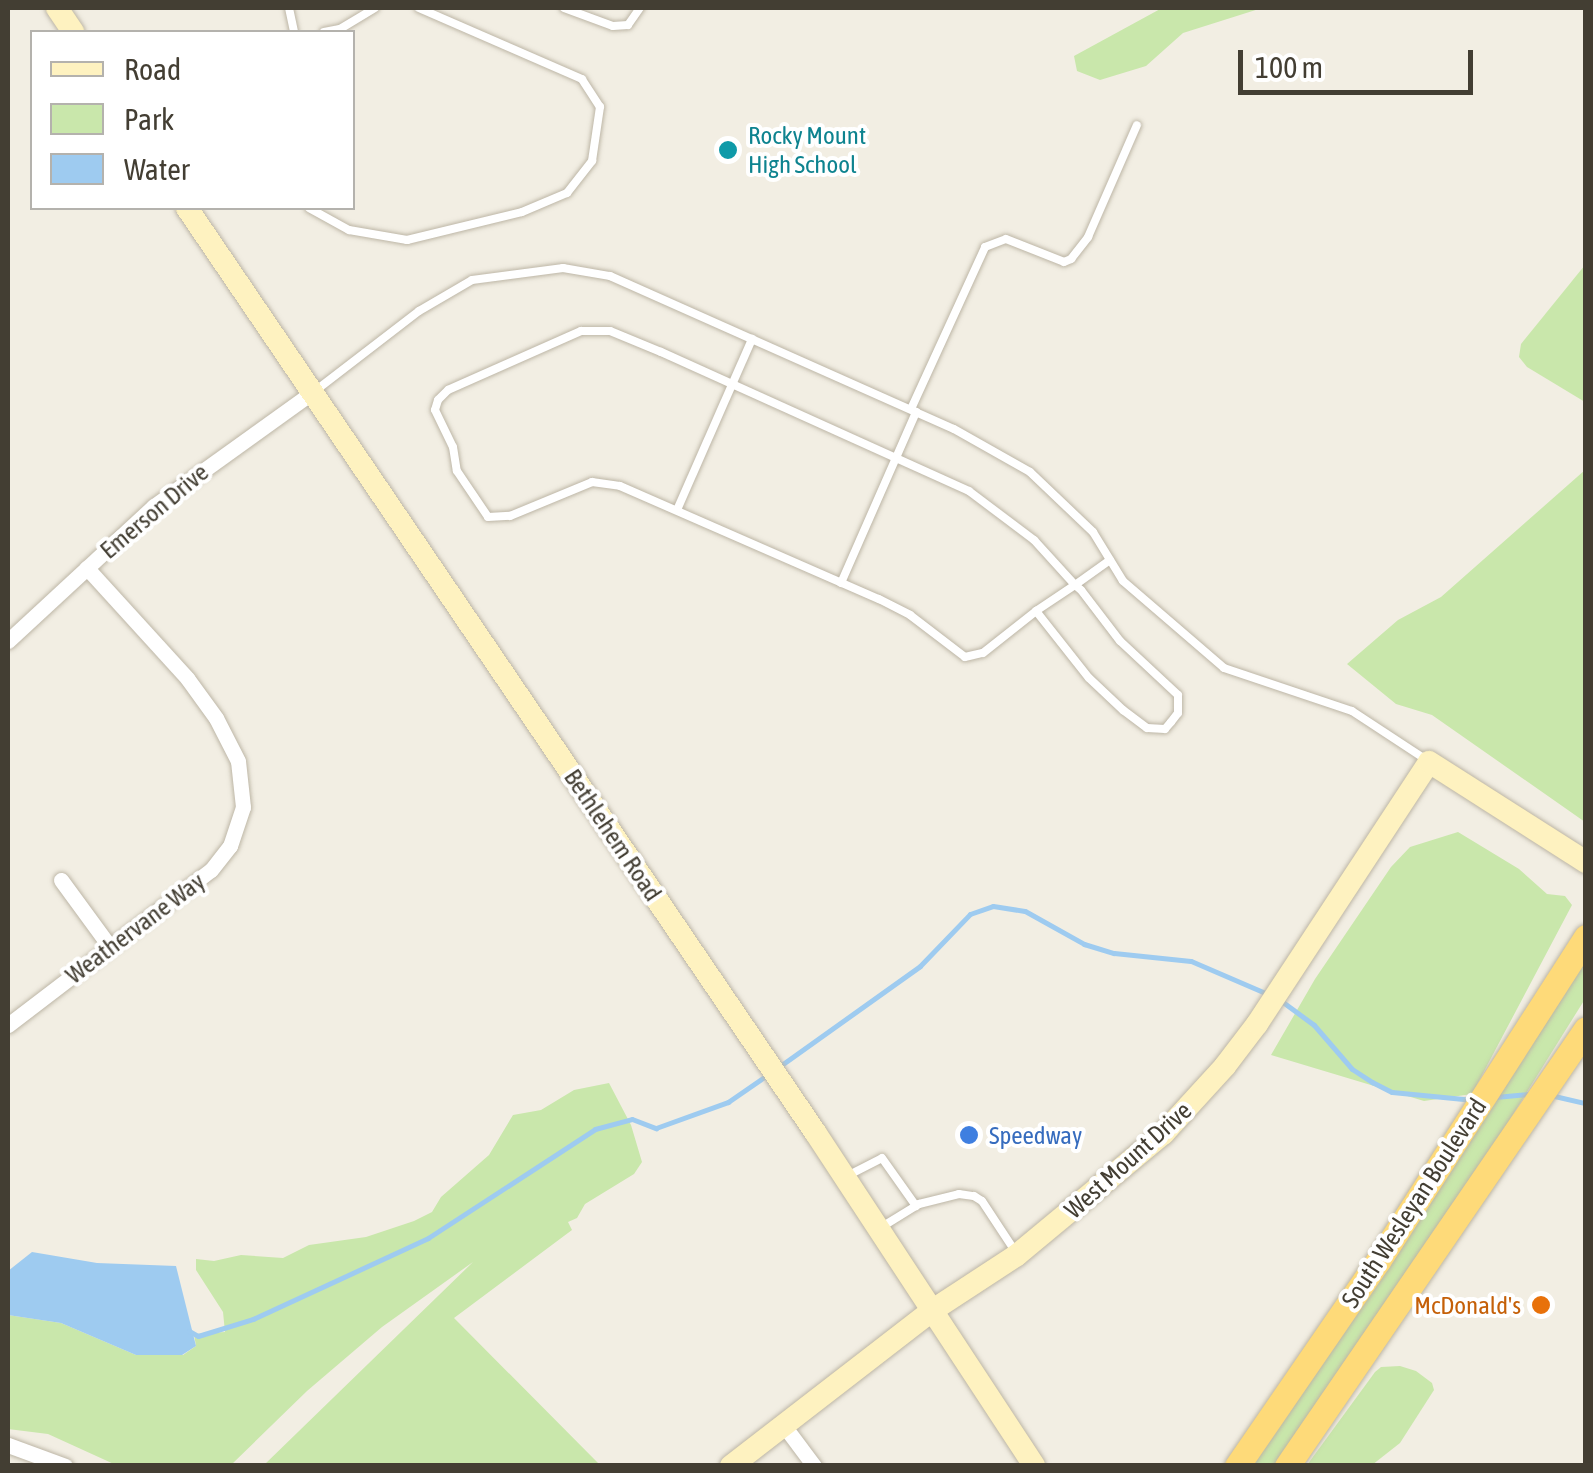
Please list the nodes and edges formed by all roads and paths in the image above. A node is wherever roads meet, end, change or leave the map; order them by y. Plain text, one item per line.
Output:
1 (57, 8) edge
2 (375, 8) edge
3 (419, 8) edge
4 (564, 8) edge
5 (640, 8) edge
6 (73, 30) edge
7 (335, 30) edge
8 (1137, 125) dead end
9 (188, 210) edge
10 (314, 210) edge
11 (752, 339) junction
12 (732, 384) junction
13 (311, 394) junction
14 (913, 410) junction
15 (896, 456) junction
16 (676, 510) junction
17 (1110, 560) junction
18 (87, 568) junction
19 (840, 583) junction
20 (1075, 584) junction
21 (1036, 611) junction
22 (8, 642) edge
23 (1429, 762) junction
24 (1586, 862) edge
25 (61, 880) dead end
26 (1586, 937) edge
27 (110, 947) junction
28 (8, 1025) edge
29 (1586, 1029) edge
30 (845, 1177) junction
31 (916, 1206) junction
32 (879, 1229) junction
33 (1018, 1255) junction
34 (932, 1310) junction
35 (782, 1424) junction
36 (8, 1444) edge
37 (65, 1466) edge
38 (731, 1466) edge
39 (814, 1466) edge
40 (1034, 1466) edge
41 (1237, 1466) edge
42 (1287, 1466) edge

1 - 6 main road
2 - 7 lane
3 - 10 lane
4 - 5 lane
8 - 14 lane
9 - 13 main road, Bethlehem Road
11 - 12 lane
11 - 13 lane
11 - 14 lane
12 - 15 lane
12 - 16 lane
12 - 16 lane
13 - 18 street, Emerson Drive
13 - 30 main road, Bethlehem Road
14 - 15 lane
14 - 17 lane
15 - 19 lane
15 - 20 lane
16 - 19 lane
17 - 20 lane
17 - 23 lane
18 - 22 street, Emerson Drive
18 - 27 street, Weathervane Way
19 - 21 lane
20 - 21 lane
20 - 21 lane
23 - 24 main road
23 - 33 main road, West Mount Drive
25 - 27 street
26 - 41 highway, South Wesleyan Boulevard
27 - 28 street, Weathervane Way
29 - 42 highway, South Wesleyan Boulevard
30 - 31 lane
30 - 32 main road, Bethlehem Road
31 - 32 lane
31 - 33 lane
32 - 34 main road, Bethlehem Road
33 - 34 main road, West Mount Drive
34 - 35 main road, West Mount Drive
34 - 40 main road, Bethlehem Road
35 - 38 main road, West Mount Drive
35 - 39 street
36 - 37 street

